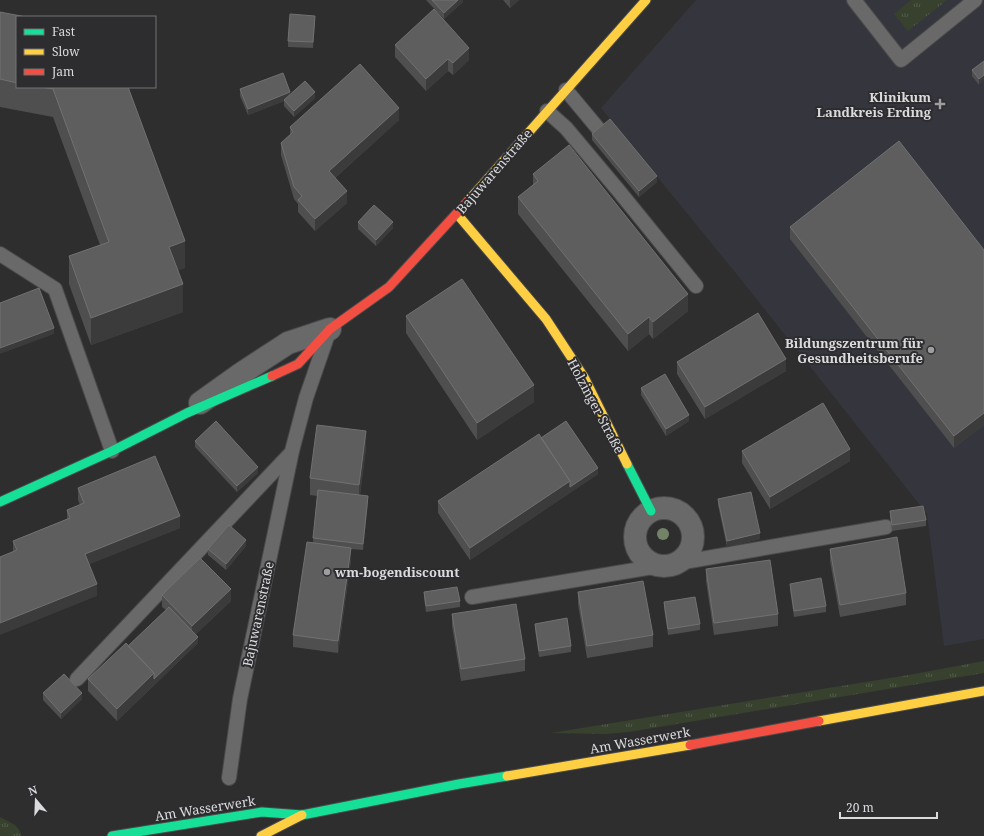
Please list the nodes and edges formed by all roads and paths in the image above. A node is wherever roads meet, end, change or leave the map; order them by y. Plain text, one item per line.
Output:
1 (646, 0) edge
2 (854, 0) edge
3 (975, 0) edge
4 (566, 90) junction
5 (547, 111) junction
6 (601, 132) edge
7 (457, 214) junction
8 (0, 254) edge
9 (696, 286) dead end
10 (330, 329) junction
11 (187, 413) joint
12 (112, 451) junction
13 (292, 451) junction
14 (0, 502) edge
15 (651, 511) junction
16 (886, 527) dead end
17 (668, 564) junction
18 (472, 597) dead end
19 (76, 679) dead end
20 (984, 691) edge
21 (229, 778) dead end
22 (302, 815) junction
23 (112, 836) edge
24 (261, 836) edge

1 - 4 street, Bajuwarenstraße
2 - 3 lane
4 - 5 street, Bajuwarenstraße
4 - 6 lane
5 - 7 street, Bajuwarenstraße
5 - 9 lane
7 - 10 street, Bajuwarenstraße
7 - 15 street, Holzinger Straße
8 - 12 lane
10 - 11 street, Bajuwarenstraße
10 - 13 lane, Bajuwarenstraße
11 - 12 street, Bajuwarenstraße
12 - 14 street, Bajuwarenstraße
13 - 19 lane, Bajuwarenstraße
13 - 21 lane, Bajuwarenstraße
15 - 17 street
15 - 17 street
16 - 17 lane
17 - 18 lane
20 - 22 street, Am Wasserwerk
22 - 23 street, Am Wasserwerk
22 - 24 street, Am Wasserwerk

